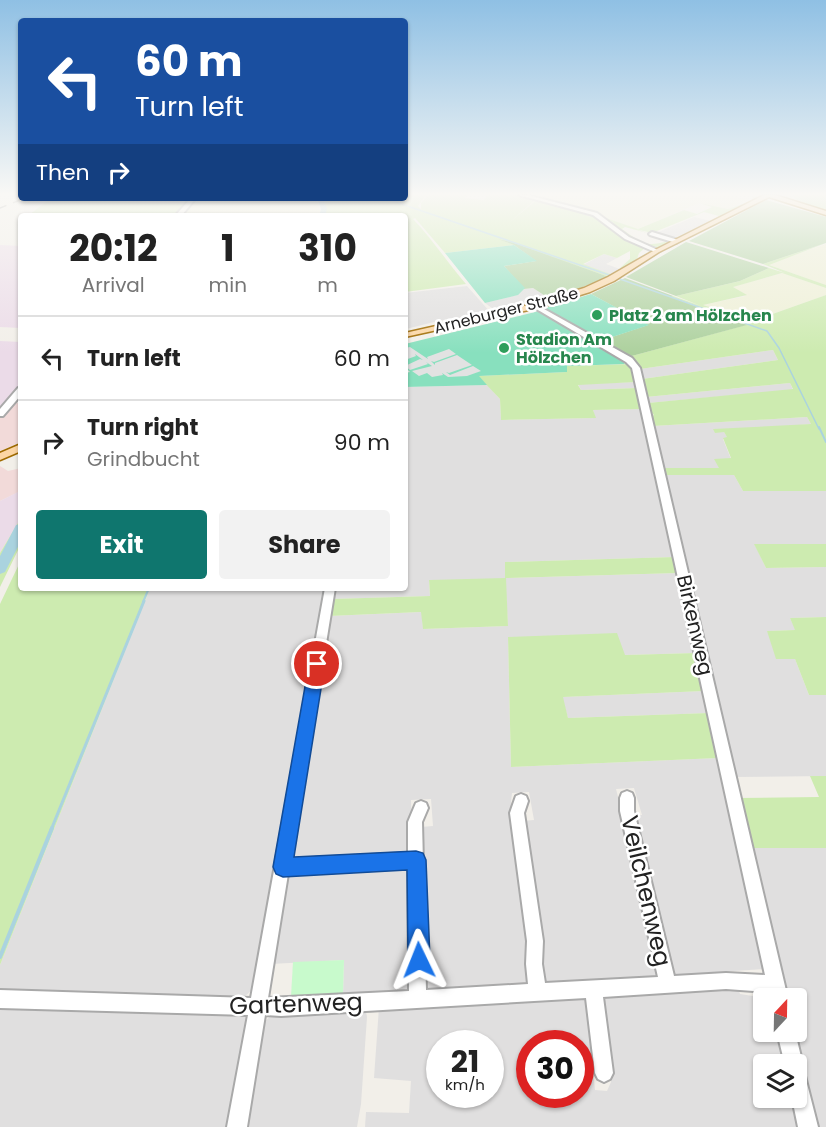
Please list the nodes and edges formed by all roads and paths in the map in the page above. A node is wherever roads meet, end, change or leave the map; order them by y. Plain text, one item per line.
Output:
1 (649, 248) edge
2 (663, 248) edge
3 (657, 251) junction
4 (535, 306) junction
5 (408, 334) edge
6 (18, 393) edge
7 (0, 414) edge
8 (18, 448) edge
9 (0, 457) edge
10 (329, 591) edge
11 (627, 798) dead end
12 (521, 801) dead end
13 (421, 808) dead end
14 (416, 860) junction
15 (283, 867) junction
16 (668, 984) junction
17 (761, 988) edge
18 (776, 988) edge
19 (592, 989) junction
20 (538, 992) junction
21 (418, 998) junction
22 (0, 999) edge
23 (258, 1008) junction
24 (604, 1073) dead end
25 (804, 1108) edge
26 (237, 1127) edge
27 (808, 1127) edge

1 - 3 street
2 - 3 main road, Arneburger Straße
3 - 4 main road, Arneburger Straße
4 - 5 main road, Arneburger Straße
4 - 18 street, Birkenweg
6 - 7 street
8 - 9 main road
10 - 15 street
11 - 16 street, Veilchenweg
12 - 20 street
13 - 14 street
14 - 15 street
14 - 21 street
15 - 23 street
16 - 17 street, Gartenweg
16 - 19 street, Gartenweg
19 - 20 street, Gartenweg
19 - 24 street
20 - 21 street, Gartenweg
21 - 23 street, Gartenweg
22 - 23 street, Gartenweg
23 - 26 street
25 - 27 street

